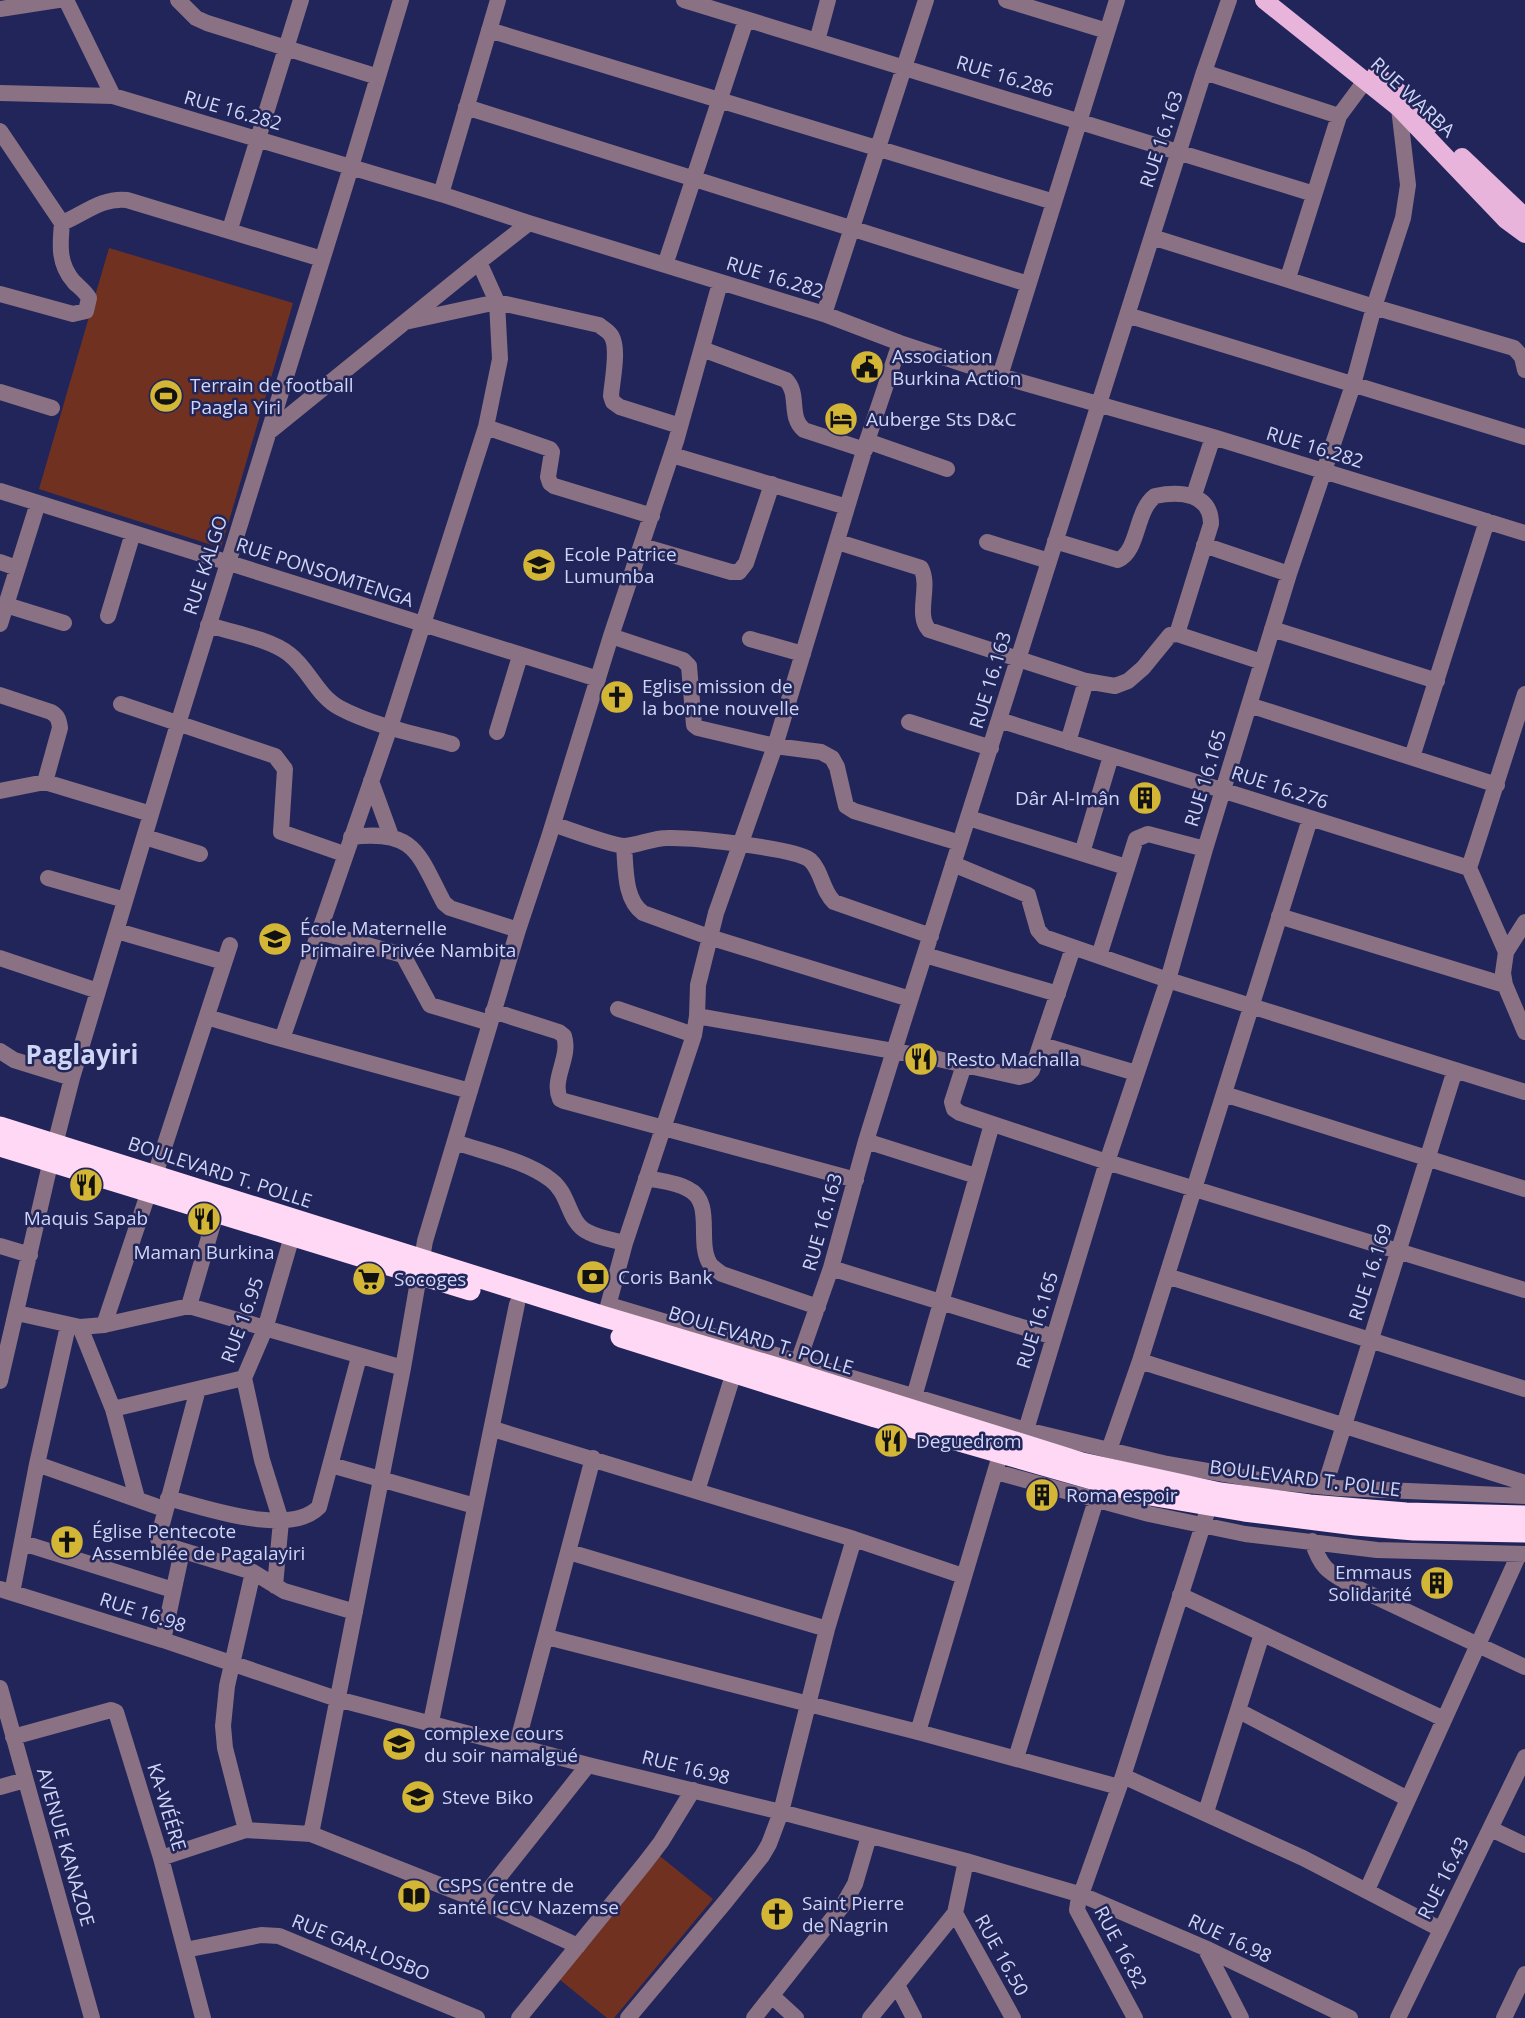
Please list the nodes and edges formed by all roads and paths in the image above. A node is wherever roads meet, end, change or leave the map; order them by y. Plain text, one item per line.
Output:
1 (58, 0) edge
2 (66, 0) edge
3 (177, 0) edge
4 (301, 0) edge
5 (401, 0) edge
6 (498, 0) edge
7 (684, 0) edge
8 (828, 0) edge
9 (926, 0) edge
10 (1117, 0) edge
11 (1229, 0) edge
12 (1264, 0) edge
13 (1280, 0) edge
14 (1016, 2) edge
15 (0, 9) edge
16 (746, 20) junction
17 (489, 30) junction
18 (1107, 31) junction
19 (817, 41) junction
20 (286, 48) junction
21 (905, 68) junction
22 (1204, 72) junction
23 (378, 77) junction
24 (1365, 81) junction
25 (0, 93) edge
26 (113, 96) junction
27 (719, 101) junction
28 (466, 107) junction
29 (1399, 108) junction
30 (1339, 116) junction
31 (1079, 121) junction
32 (0, 131) edge
33 (258, 138) junction
34 (879, 148) junction
35 (1179, 152) junction
36 (351, 167) junction
37 (694, 179) junction
38 (441, 194) junction
39 (1314, 194) junction
40 (1054, 202) junction
41 (1525, 217) edge
42 (62, 223) junction
43 (529, 223) junction
44 (851, 228) junction
45 (230, 229) junction
46 (1525, 234) edge
47 (1152, 237) junction
48 (323, 259) junction
49 (479, 262) junction
50 (666, 265) junction
51 (1288, 278) junction
52 (720, 283) junction
53 (1028, 284) junction
54 (1, 298) edge
55 (497, 302) junction
56 (1374, 307) junction
57 (824, 314) junction
58 (1127, 315) junction
59 (405, 322) junction
60 (900, 343) junction
61 (702, 349) junction
62 (1525, 370) edge
63 (1000, 376) junction
64 (1353, 385) junction
65 (0, 392) edge
66 (1098, 404) junction
67 (52, 408) dead end
68 (680, 426) junction
69 (486, 427) junction
70 (269, 432) junction
71 (1525, 436) edge
72 (1213, 437) junction
73 (866, 446) junction
74 (672, 455) junction
75 (947, 469) dead end
76 (1324, 472) junction
77 (772, 484) junction
78 (0, 491) edge
79 (1194, 495) junction
80 (38, 503) junction
81 (848, 507) junction
82 (652, 516) junction
83 (1487, 521) junction
84 (133, 533) junction
85 (1525, 533) edge
86 (1055, 541) junction
87 (838, 542) junction
88 (987, 542) dead end
89 (1203, 545) junction
90 (642, 546) junction
91 (1049, 561) junction
92 (0, 562) edge
93 (228, 563) junction
94 (18, 568) junction
95 (1289, 574) junction
96 (6, 605) junction
97 (108, 616) dead end
98 (64, 623) dead end
99 (0, 624) edge
100 (208, 625) junction
101 (424, 625) junction
102 (1272, 629) junction
103 (1177, 634) junction
104 (611, 636) junction
105 (750, 639) dead end
106 (803, 654) junction
107 (520, 656) junction
108 (1018, 660) junction
109 (1262, 662) junction
110 (598, 679) junction
111 (1086, 681) junction
112 (1437, 681) junction
113 (1525, 694) edge
114 (0, 695) edge
115 (121, 704) dead end
116 (1249, 705) junction
117 (999, 720) junction
118 (909, 722) dead end
119 (178, 724) junction
120 (390, 727) junction
121 (497, 732) dead end
122 (1068, 742) junction
123 (452, 744) dead end
124 (775, 746) junction
125 (991, 748) junction
126 (1111, 756) junction
127 (1412, 757) junction
128 (371, 781) junction
129 (45, 782) junction
130 (1497, 785) junction
131 (0, 791) edge
132 (1223, 791) junction
133 (151, 814) junction
134 (969, 818) junction
135 (1310, 819) junction
136 (553, 824) junction
137 (351, 836) junction
138 (391, 836) junction
139 (145, 837) junction
140 (741, 843) junction
141 (960, 843) junction
142 (624, 846) junction
143 (1205, 849) junction
144 (1082, 853) junction
145 (200, 854) dead end
146 (344, 855) junction
147 (953, 864) junction
148 (1126, 867) junction
149 (1469, 868) junction
150 (48, 878) dead end
151 (125, 901) junction
152 (1279, 916) junction
153 (1525, 922) edge
154 (518, 930) junction
155 (117, 931) junction
156 (320, 932) junction
157 (931, 936) junction
158 (709, 937) junction
159 (230, 945) dead end
160 (1073, 948) junction
161 (1506, 952) junction
162 (925, 955) junction
163 (1100, 957) junction
164 (0, 958) edge
165 (224, 962) junction
166 (1168, 980) junction
167 (1505, 985) junction
168 (98, 991) junction
169 (1058, 994) junction
170 (910, 999) junction
171 (1251, 1006) junction
172 (618, 1009) dead end
173 (697, 1016) junction
174 (207, 1017) junction
175 (491, 1017) junction
176 (1525, 1032) edge
177 (694, 1035) junction
178 (282, 1039) junction
179 (1042, 1045) junction
180 (0, 1051) edge
181 (894, 1051) junction
182 (964, 1065) junction
183 (1455, 1070) junction
184 (1136, 1073) junction
185 (72, 1078) junction
186 (470, 1091) junction
187 (1525, 1092) edge
188 (1224, 1094) junction
189 (992, 1124) junction
190 (0, 1127) edge
191 (663, 1127) junction
192 (866, 1141) junction
193 (455, 1142) junction
194 (0, 1146) edge
195 (53, 1152) junction
196 (1428, 1159) junction
197 (1107, 1162) junction
198 (976, 1176) junction
199 (646, 1178) junction
200 (856, 1180) junction
201 (152, 1183) junction
202 (1194, 1189) junction
203 (1525, 1189) edge
204 (216, 1213) junction
205 (292, 1236) junction
206 (625, 1243) junction
207 (0, 1246) edge
208 (1399, 1251) junction
209 (30, 1255) junction
210 (421, 1267) junction
211 (831, 1268) junction
212 (1167, 1276) junction
213 (1525, 1290) edge
214 (941, 1302) junction
215 (517, 1304) junction
216 (189, 1306) junction
217 (818, 1307) junction
218 (607, 1311) junction
219 (11, 1318) edge
220 (104, 1325) junction
221 (74, 1327) junction
222 (265, 1329) junction
223 (1054, 1337) junction
224 (1370, 1340) junction
225 (359, 1357) junction
226 (1140, 1361) junction
227 (403, 1368) junction
228 (734, 1372) junction
229 (794, 1374) junction
230 (244, 1378) junction
231 (0, 1381) edge
232 (1525, 1388) edge
233 (198, 1389) junction
234 (914, 1397) junction
235 (113, 1409) junction
236 (1344, 1426) junction
237 (493, 1429) junction
238 (1109, 1450) junction
239 (1012, 1452) junction
240 (593, 1458) junction
241 (37, 1464) junction
242 (331, 1465) junction
243 (381, 1479) junction
244 (1525, 1483) edge
245 (1325, 1486) junction
246 (697, 1491) junction
247 (1525, 1496) edge
248 (137, 1498) junction
249 (1096, 1500) junction
250 (166, 1504) junction
251 (475, 1506) junction
252 (1205, 1516) junction
253 (1525, 1516) edge
254 (281, 1521) junction
255 (1525, 1532) edge
256 (854, 1539) junction
257 (1312, 1541) junction
258 (23, 1543) junction
259 (182, 1551) junction
260 (569, 1552) junction
261 (1522, 1554) edge
262 (253, 1573) junction
263 (963, 1576) junction
264 (275, 1586) junction
265 (173, 1590) junction
266 (6, 1591) edge
267 (1180, 1595) junction
268 (355, 1612) junction
269 (827, 1629) junction
270 (1262, 1634) junction
271 (547, 1637) junction
272 (163, 1640) junction
273 (1479, 1646) junction
274 (234, 1663) junction
275 (1525, 1667) edge
276 (0, 1688) edge
277 (337, 1699) junction
278 (807, 1703) junction
279 (1239, 1711) junction
280 (1444, 1720) junction
281 (431, 1722) junction
282 (918, 1732) junction
283 (13, 1737) junction
284 (517, 1744) junction
285 (1525, 1757) edge
286 (1016, 1758) junction
287 (588, 1765) junction
288 (25, 1780) junction
289 (1121, 1782) junction
290 (0, 1787) edge
291 (693, 1790) junction
292 (1408, 1799) junction
293 (780, 1812) junction
294 (1206, 1812) junction
295 (1491, 1829) junction
296 (246, 1830) junction
297 (310, 1833) junction
298 (869, 1836) junction
299 (1525, 1845) edge
300 (161, 1858) junction
301 (966, 1861) junction
302 (1367, 1890) junction
303 (1082, 1895) junction
304 (480, 1901) junction
305 (955, 1913) junction
306 (1440, 1929) junction
307 (578, 1946) junction
308 (1205, 1948) junction
309 (185, 1950) junction
310 (1525, 1974) edge
311 (897, 1985) junction
312 (772, 1996) junction
313 (1520, 1997) edge
314 (92, 2018) edge
315 (203, 2018) edge
316 (477, 2018) edge
317 (519, 2018) edge
318 (628, 2018) edge
319 (754, 2018) edge
320 (796, 2018) edge
321 (870, 2018) edge
322 (914, 2018) edge
323 (1013, 2018) edge
324 (1135, 2018) edge
325 (1241, 2018) edge
326 (1350, 2018) edge
327 (1398, 2018) edge
328 (1504, 2018) edge

1 - 15 street
2 - 26 street
3 - 20 street
4 - 20 street
5 - 23 street, RUE KALGO
6 - 17 street
7 - 16 street, RUE 16.286
8 - 19 street
9 - 21 street
10 - 18 street
11 - 22 street, RUE 16.163
12 - 24 main road, RUE WARBA
13 - 41 main road
14 - 18 street
16 - 19 street, RUE 16.286
16 - 27 street
17 - 27 street
17 - 28 street
18 - 31 street
19 - 21 street, RUE 16.286
20 - 23 street
20 - 33 street
21 - 31 street, RUE 16.286
21 - 34 street
22 - 30 street
22 - 35 street, RUE 16.163
23 - 36 street, RUE KALGO
24 - 29 main road, RUE WARBA
24 - 30 street
25 - 26 street, RUE 16.282
26 - 33 street, RUE 16.282
27 - 34 street
27 - 37 street
28 - 37 street
28 - 38 street
29 - 46 main road, RUE WARBA
29 - 56 street, RUE 16.165
30 - 39 street
31 - 35 street, RUE 16.286
31 - 40 street
32 - 42 street
33 - 36 street, RUE 16.282
33 - 45 street
34 - 40 street
34 - 44 street
35 - 39 street, RUE 16.286
35 - 47 street, RUE 16.163
36 - 38 street, RUE 16.282
36 - 48 street, RUE KALGO
37 - 44 street
37 - 50 street
38 - 43 street, RUE 16.282
39 - 51 street
40 - 53 street
42 - 45 street
42 - 54 street
43 - 49 street
43 - 50 street, RUE 16.282
44 - 53 street
44 - 57 street
45 - 48 street
47 - 51 street
47 - 58 street, RUE 16.163
48 - 70 street, RUE KALGO
49 - 55 street
49 - 59 street
50 - 52 street, RUE 16.282
51 - 56 street
52 - 57 street, RUE 16.282
52 - 61 street
53 - 63 street
55 - 59 street
55 - 68 street
55 - 69 street
56 - 62 street
56 - 64 street, RUE 16.165
57 - 60 street, RUE 16.282
58 - 64 street
58 - 66 street, RUE 16.163
59 - 70 street
60 - 63 street, RUE 16.282
60 - 73 street
61 - 68 street
61 - 73 street
63 - 66 street, RUE 16.282
64 - 71 street
64 - 76 street, RUE 16.165
65 - 67 street
66 - 72 street, RUE 16.282
66 - 86 street, RUE 16.163
68 - 74 street
69 - 82 street
69 - 101 street
70 - 93 street, RUE KALGO
72 - 76 street, RUE 16.282
72 - 79 street
73 - 75 street
73 - 81 street
74 - 77 street
74 - 82 street
76 - 83 street, RUE 16.282
76 - 95 street, RUE 16.165
77 - 81 street
77 - 90 street
78 - 80 street, RUE PONSOMTENGA
79 - 86 street
79 - 89 street
80 - 84 street, RUE PONSOMTENGA
80 - 94 street
81 - 87 street
82 - 90 street
83 - 85 street, RUE 16.282
83 - 112 street
84 - 93 street, RUE PONSOMTENGA
84 - 97 street
86 - 91 street, RUE 16.163
87 - 106 street
87 - 108 street
88 - 91 street
89 - 95 street
89 - 103 street
90 - 104 street
91 - 108 street, RUE 16.163
92 - 94 street
93 - 100 street, RUE KALGO
93 - 101 street, RUE PONSOMTENGA
94 - 96 street
95 - 102 street, RUE 16.165
96 - 98 street
96 - 99 street
100 - 119 street, RUE KALGO
100 - 120 street
101 - 107 street, RUE PONSOMTENGA
101 - 120 street
102 - 109 street, RUE 16.165
102 - 112 street
103 - 109 street
103 - 111 street
104 - 110 street
104 - 124 street
105 - 106 street
106 - 124 street
107 - 110 street, RUE PONSOMTENGA
107 - 121 street
108 - 111 street
108 - 117 street, RUE 16.163
109 - 116 street, RUE 16.165
110 - 136 street
111 - 122 street
112 - 127 street
113 - 130 street
114 - 129 street
115 - 119 street
116 - 127 street
116 - 132 street, RUE 16.165
117 - 122 street, RUE 16.276
117 - 125 street, RUE 16.163
118 - 125 street
119 - 133 street, RUE KALGO
119 - 146 street
120 - 123 street
120 - 128 street
122 - 126 street, RUE 16.276
124 - 140 street
124 - 141 street
125 - 134 street, RUE 16.163
126 - 132 street, RUE 16.276
126 - 144 street
127 - 130 street
128 - 137 street
128 - 138 street
129 - 131 street
129 - 133 street
130 - 149 street
132 - 135 street, RUE 16.276
132 - 143 street, RUE 16.165
133 - 139 street, RUE KALGO
134 - 141 street, RUE 16.163
134 - 144 street
135 - 149 street, RUE 16.276
135 - 152 street
136 - 142 street
136 - 154 street
137 - 138 street
137 - 146 street
138 - 154 street
139 - 145 street
139 - 151 street, RUE KALGO
140 - 142 street
140 - 157 street
140 - 158 street
141 - 147 street, RUE 16.163
142 - 158 street
143 - 148 street
143 - 166 street, RUE 16.165
144 - 148 street
146 - 156 street
147 - 157 street, RUE 16.163
147 - 160 street
148 - 163 street
149 - 161 street
150 - 151 street
151 - 155 street, RUE KALGO
152 - 167 street
152 - 171 street
153 - 161 street
154 - 175 street
155 - 165 street
155 - 168 street, RUE KALGO
156 - 175 street
156 - 178 street
157 - 162 street, RUE 16.163
158 - 170 street
158 - 173 street
159 - 165 street
160 - 163 street
160 - 169 street
161 - 167 street
162 - 169 street
162 - 170 street, RUE 16.163
163 - 166 street
164 - 168 street
165 - 174 street
166 - 171 street
166 - 184 street, RUE 16.165
167 - 176 street
168 - 185 street, RUE KALGO
169 - 179 street
170 - 181 street, RUE 16.163
171 - 183 street
171 - 188 street
172 - 177 street
173 - 177 street
173 - 181 street
174 - 178 street
174 - 201 street
175 - 186 street
175 - 191 street
177 - 191 street
178 - 186 street
179 - 182 street
179 - 184 street
180 - 185 street
181 - 182 street
181 - 192 street, RUE 16.163
182 - 189 street
183 - 187 street
183 - 196 street, RUE 16.169
184 - 197 street, RUE 16.165
185 - 195 street, RUE KALGO
186 - 193 street
188 - 196 street
188 - 202 street
189 - 197 street
189 - 198 street
190 - 195 highway, BOULEVARD T. POLLE
191 - 199 street
191 - 200 street
192 - 198 street
192 - 200 street, RUE 16.163
193 - 206 street
193 - 210 street
194 - 195 highway, BOULEVARD T. POLLE
195 - 201 highway, BOULEVARD T. POLLE
195 - 209 street
196 - 203 street
196 - 208 street, RUE 16.169
197 - 202 street
197 - 223 street, RUE 16.165
198 - 214 street
199 - 206 street
199 - 217 street
200 - 211 street, RUE 16.163
201 - 204 highway, BOULEVARD T. POLLE
201 - 210 highway, BOULEVARD T. POLLE
201 - 220 street
202 - 208 street
202 - 212 street
204 - 205 highway, BOULEVARD T. POLLE
204 - 216 street
205 - 210 highway, BOULEVARD T. POLLE
205 - 222 street, RUE 16.95
206 - 218 street
207 - 209 street
208 - 213 street
208 - 224 street, RUE 16.169
209 - 219 street
210 - 215 highway, BOULEVARD T. POLLE
210 - 218 highway, BOULEVARD T. POLLE
210 - 227 street
211 - 214 street
211 - 217 street, RUE 16.163
212 - 224 street
212 - 226 street
214 - 223 street
214 - 234 street
215 - 228 highway, BOULEVARD T. POLLE
215 - 237 street
216 - 220 street
216 - 222 street
217 - 229 street, RUE 16.163
218 - 229 highway, BOULEVARD T. POLLE
219 - 221 street
219 - 231 street
220 - 221 street
221 - 235 street
221 - 241 street
222 - 225 street
222 - 230 street, RUE 16.95
223 - 239 street, RUE 16.165
224 - 232 street
224 - 236 street, RUE 16.169
225 - 227 street
225 - 242 street
226 - 236 street
226 - 238 street
227 - 243 street
228 - 229 highway, BOULEVARD T. POLLE
228 - 246 street
229 - 234 street
229 - 239 highway, BOULEVARD T. POLLE
230 - 233 street
230 - 254 street, RUE 16.95
233 - 235 street
233 - 250 street
234 - 239 street
235 - 248 street
236 - 244 street
236 - 245 street, RUE 16.169
237 - 240 street
237 - 251 street
238 - 239 street
238 - 245 street
239 - 249 street
239 - 252 highway, BOULEVARD T. POLLE
239 - 253 highway, BOULEVARD T. POLLE
239 - 263 street, RUE 16.165
240 - 246 street
240 - 260 street
241 - 248 street
241 - 258 street
242 - 243 street
242 - 254 street
243 - 251 street
243 - 268 street
245 - 247 street
246 - 256 street
248 - 250 street
249 - 252 street
249 - 286 street
250 - 254 street
250 - 259 street
251 - 281 street
252 - 255 highway, BOULEVARD T. POLLE
252 - 257 street
252 - 267 street
254 - 264 street
256 - 263 street
256 - 269 street
257 - 261 street
257 - 273 street
258 - 265 street
258 - 266 street
259 - 262 street
259 - 265 street
260 - 269 street
260 - 271 street
261 - 273 street
262 - 264 street
262 - 274 street
263 - 282 street, RUE 16.165
264 - 268 street
265 - 272 street
266 - 272 street, RUE 16.98
267 - 270 street
267 - 289 street
268 - 277 street
269 - 278 street
270 - 279 street
270 - 280 street
271 - 278 street
271 - 284 street
272 - 274 street, RUE 16.98
273 - 275 street
273 - 280 street
274 - 277 street, RUE 16.98
274 - 296 street
276 - 283 street, AVENUE KANAZOE
277 - 281 street, RUE 16.98
277 - 297 street
278 - 282 street
278 - 293 street
279 - 292 street
279 - 294 street
280 - 292 street
281 - 284 street, RUE 16.98
282 - 286 street
283 - 288 street, AVENUE KANAZOE
283 - 300 street, KA-WÉÉRE
284 - 287 street, RUE 16.98
285 - 295 street, RUE 16.43
286 - 289 street
287 - 291 street, RUE 16.98
287 - 304 street
288 - 290 street
288 - 314 street, AVENUE KANAZOE
289 - 294 street
289 - 303 street
291 - 293 street, RUE 16.98
291 - 307 street
292 - 302 street
293 - 298 street, RUE 16.98
293 - 318 street
294 - 302 street
295 - 299 street
295 - 306 street, RUE 16.43
296 - 297 street
296 - 300 street
297 - 304 street
298 - 301 street, RUE 16.98
298 - 312 street
300 - 309 street, KA-WÉÉRE
301 - 303 street, RUE 16.98
301 - 305 street
302 - 306 street
303 - 308 street, RUE 16.98
303 - 324 street, RUE 16.82
304 - 307 street
305 - 311 street
305 - 323 street, RUE 16.50
306 - 327 street, RUE 16.43
307 - 317 street
308 - 325 street
308 - 326 street, RUE 16.98
309 - 315 street, KA-WÉÉRE
309 - 316 street, RUE GAR-LOSBO
310 - 313 street
311 - 321 street
311 - 322 street
312 - 319 street
312 - 320 street
313 - 328 street

